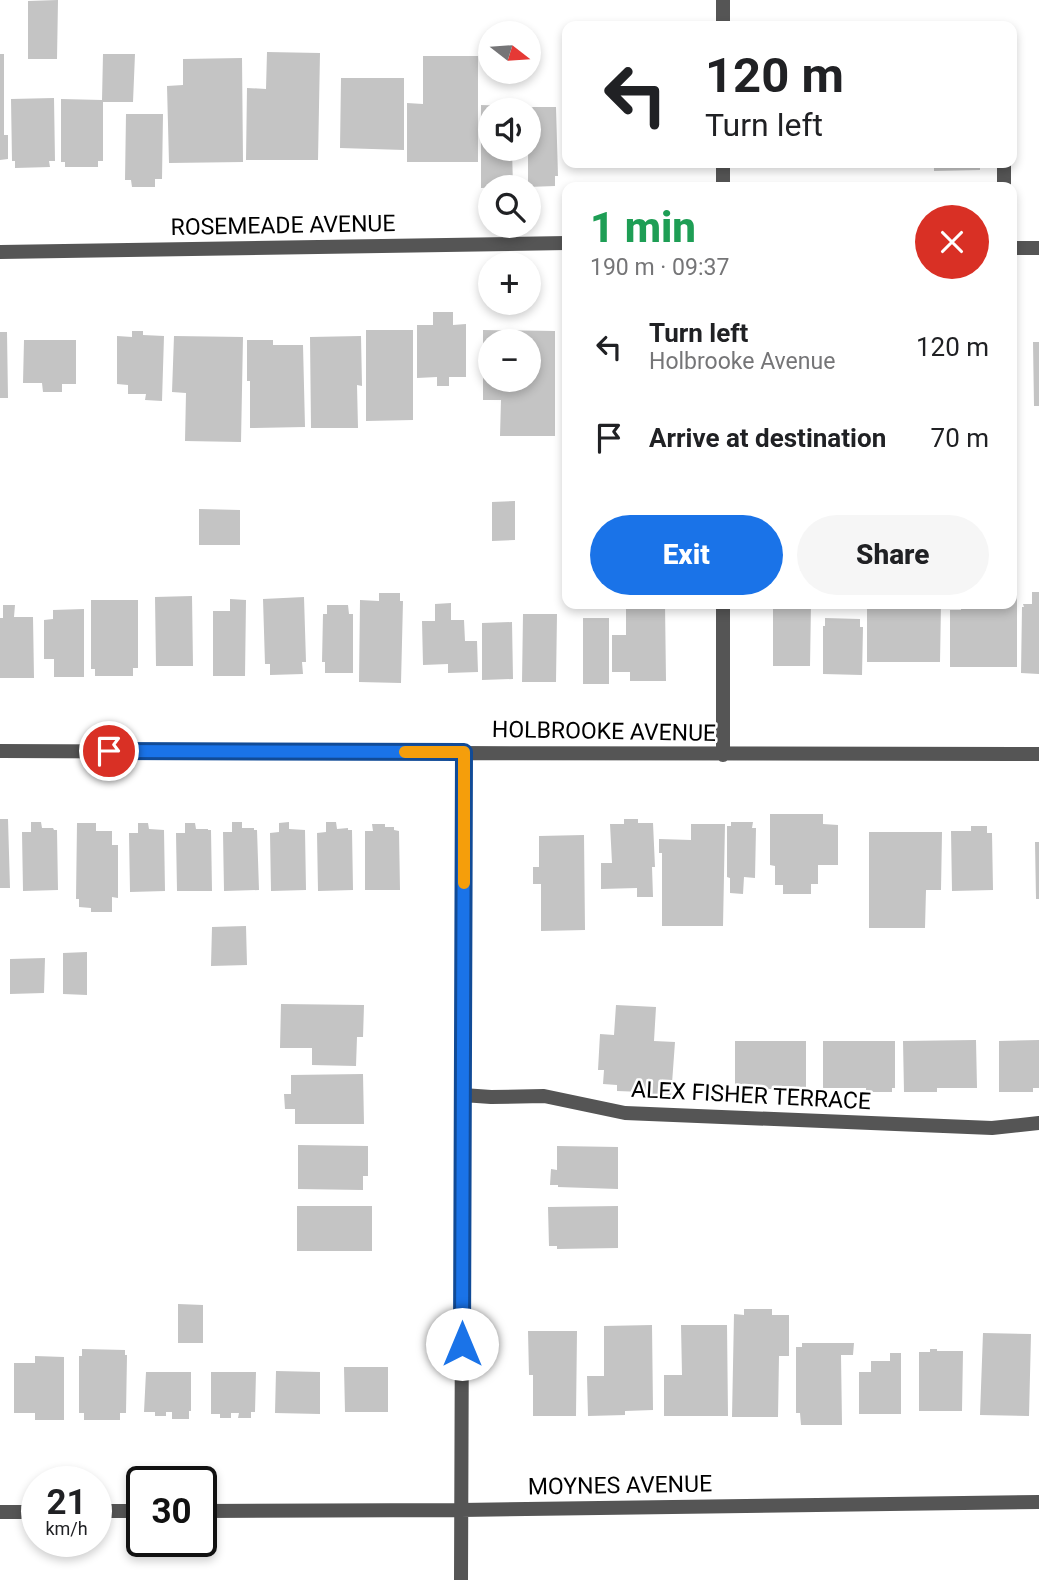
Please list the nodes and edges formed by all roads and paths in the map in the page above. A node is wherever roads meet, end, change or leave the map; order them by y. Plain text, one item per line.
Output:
1 (723, 0) edge
2 (723, 21) edge
3 (562, 243) edge
4 (1017, 248) edge
5 (1039, 248) edge
6 (0, 252) edge
7 (723, 609) edge
8 (0, 751) edge
9 (464, 752) junction
10 (1039, 754) edge
11 (723, 755) junction
12 (463, 1095) junction
13 (1039, 1123) edge
14 (1039, 1502) edge
15 (461, 1510) junction
16 (217, 1511) edge
17 (0, 1512) edge
18 (21, 1512) edge
19 (460, 1580) edge

1 - 2 street
3 - 6 street, ROSEMEADE AVENUE
4 - 5 street
7 - 11 street
8 - 9 street, HOLBROOKE AVENUE
9 - 11 street, HOLBROOKE AVENUE
9 - 12 street
10 - 11 street, HOLBROOKE AVENUE
12 - 13 street, ALEX FISHER TERRACE
12 - 15 street
14 - 15 street, MOYNES AVENUE
15 - 16 street, MOYNES AVENUE
15 - 19 street
17 - 18 street

